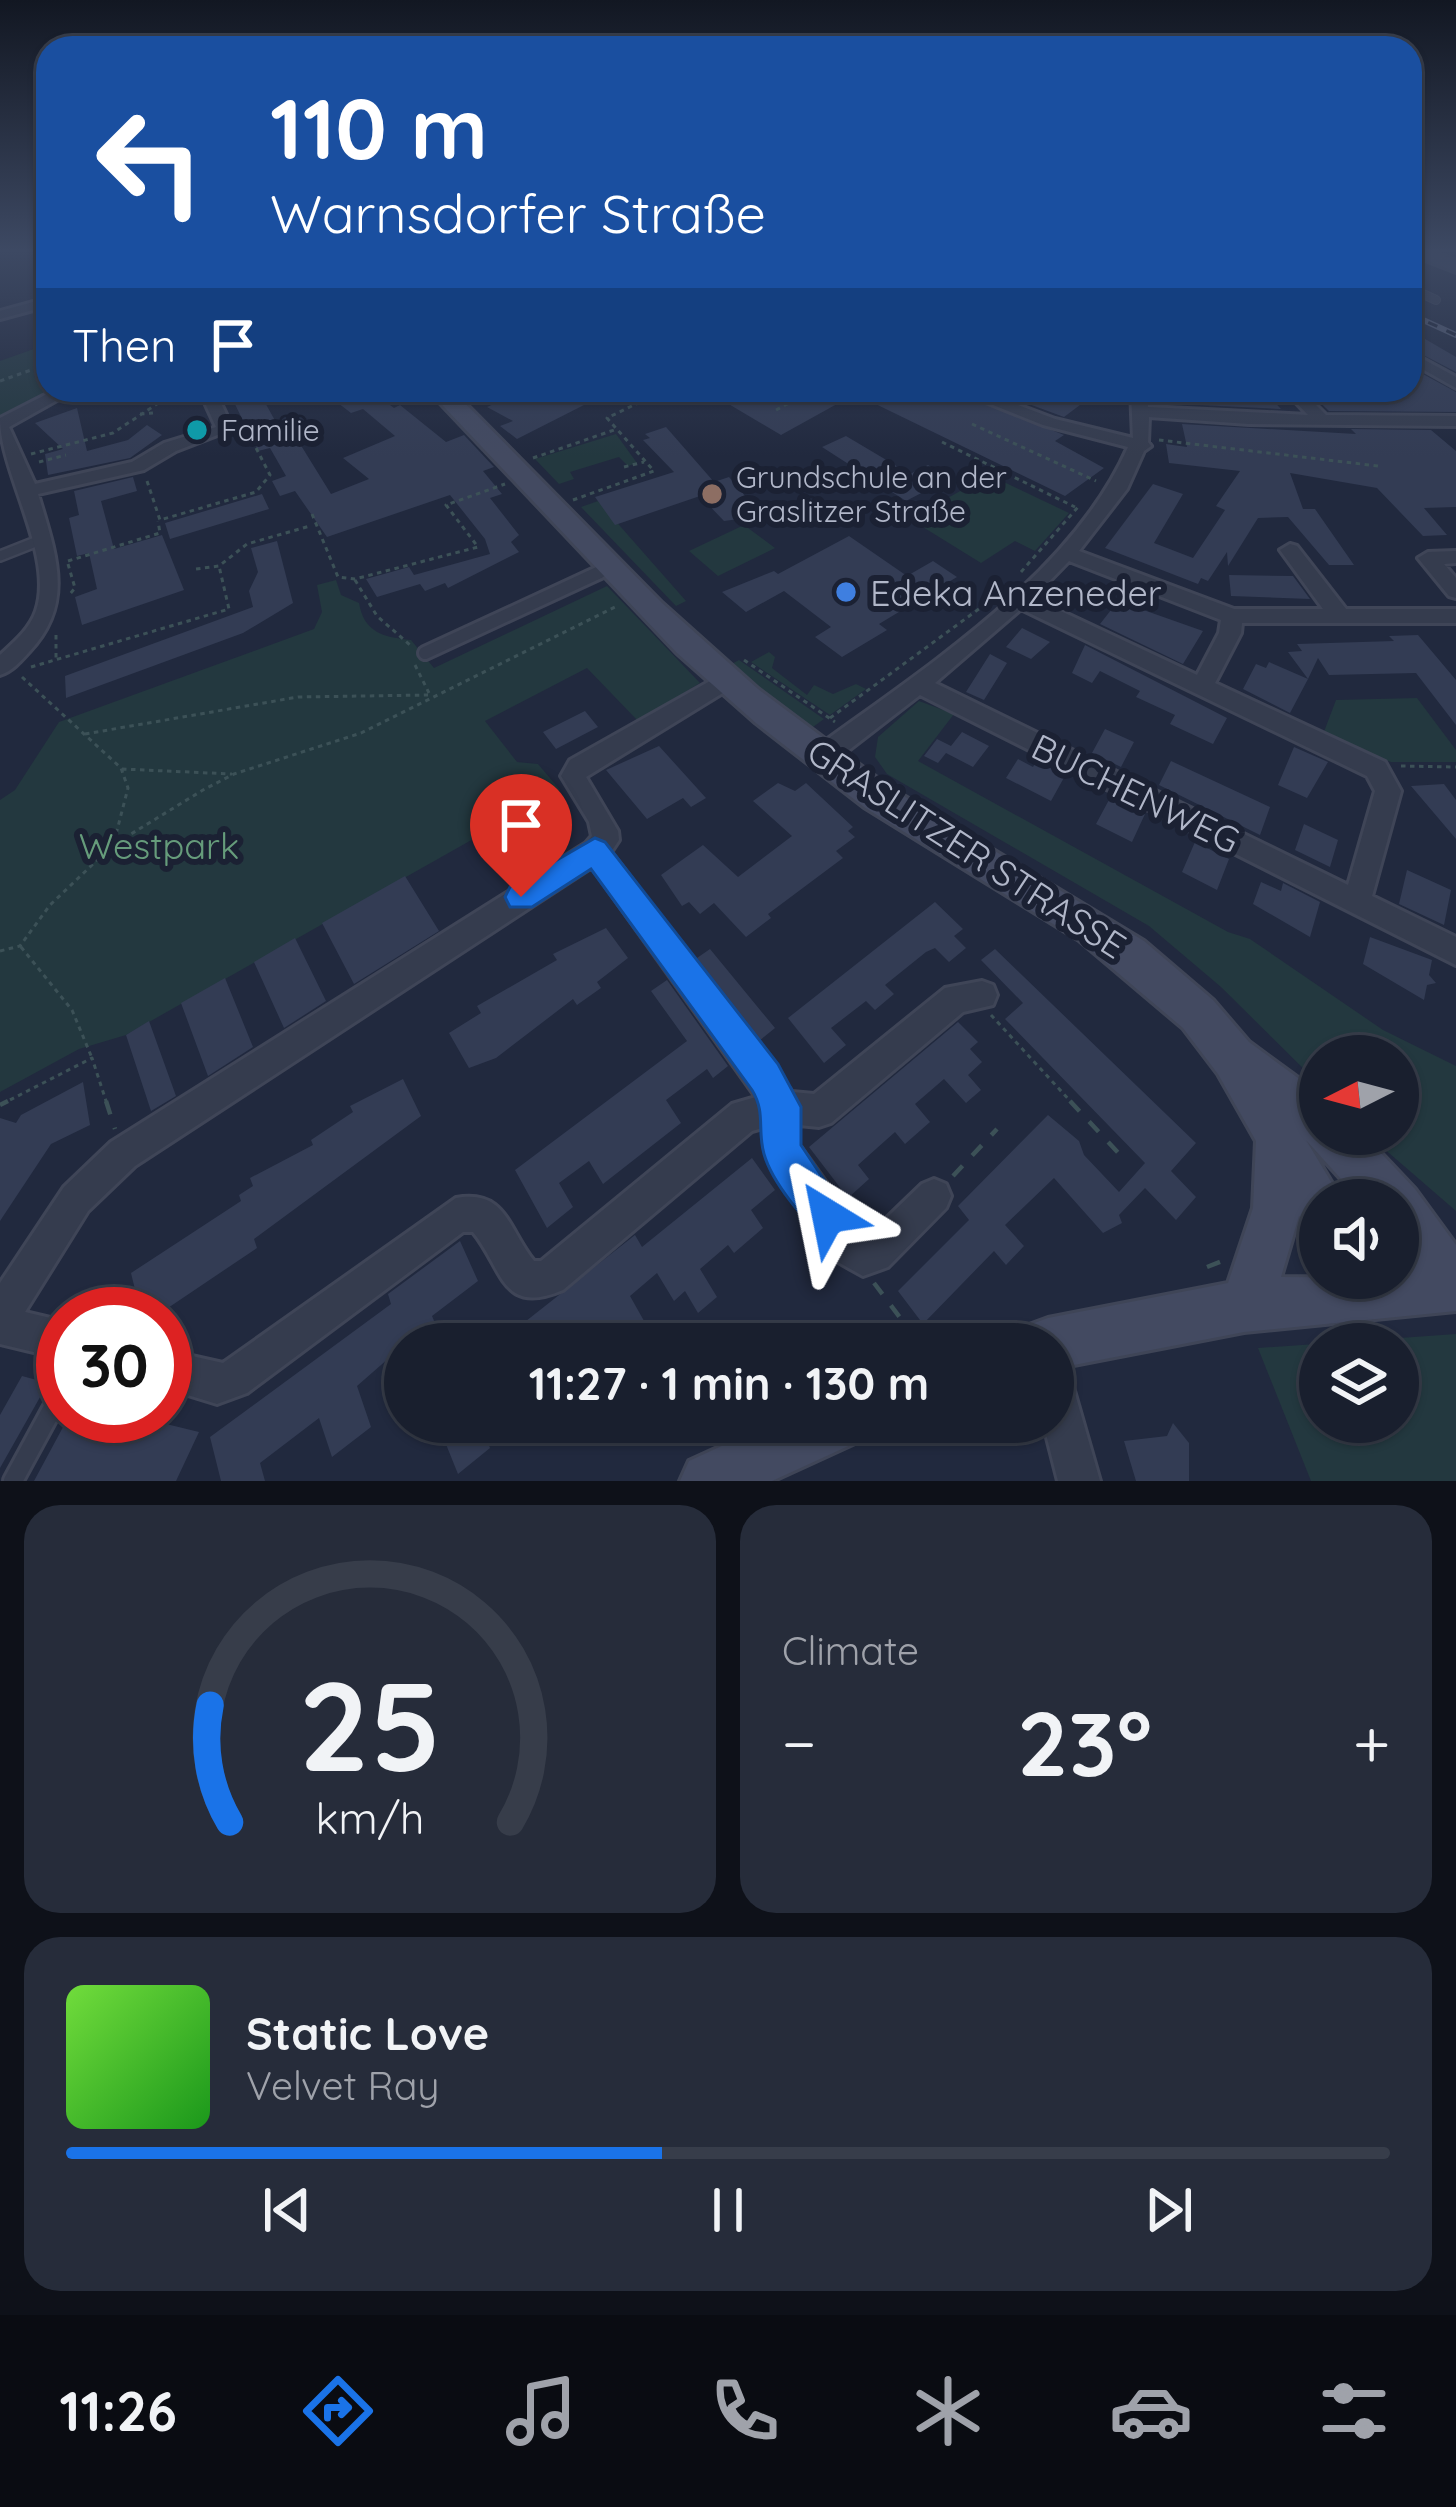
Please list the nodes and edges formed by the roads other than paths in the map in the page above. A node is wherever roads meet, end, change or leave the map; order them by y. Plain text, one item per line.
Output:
1 (1422, 363) edge
2 (1456, 382) edge
3 (44, 402) edge
4 (215, 402) edge
5 (453, 402) edge
6 (996, 402) edge
7 (1143, 402) edge
8 (1304, 402) edge
9 (1147, 412) junction
10 (1322, 420) junction
11 (1456, 422) edge
12 (0, 425) edge
13 (1144, 442) junction
14 (26, 491) junction
15 (38, 542) junction
16 (1290, 550) dead end
17 (1066, 554) junction
18 (0, 556) edge
19 (1456, 557) edge
20 (613, 566) junction
21 (1012, 590) junction
22 (1456, 591) edge
23 (1339, 615) junction
24 (1232, 616) junction
25 (1456, 616) edge
26 (424, 653) road end
27 (0, 667) edge
28 (735, 670) junction
29 (916, 683) junction
30 (1201, 688) junction
31 (835, 736) junction
32 (595, 851) junction
33 (1357, 901) junction
34 (1456, 952) edge
35 (982, 995) road end
36 (783, 1107) junction
37 (1299, 1130) edge
38 (1350, 1155) edge
39 (1373, 1179) edge
40 (934, 1196) road end
41 (1429, 1285) edge
42 (1244, 1306) junction
43 (0, 1321) edge
44 (36, 1332) edge
45 (1074, 1339) edge
46 (192, 1377) edge
47 (36, 1439) edge
48 (791, 1443) edge
49 (1068, 1443) edge
50 (13, 1481) edge
51 (709, 1481) edge
52 (1079, 1481) edge

1 - 2 street
3 - 12 street
4 - 14 street
5 - 20 street, GRASLITZER STRASSE
6 - 13 street
7 - 9 street
8 - 10 street
9 - 10 street
9 - 13 street
10 - 11 street
12 - 14 street
13 - 17 street
14 - 15 street
15 - 18 lane
15 - 27 street
16 - 23 street
17 - 21 street
17 - 24 street
19 - 22 street
20 - 26 lane
20 - 28 street, GRASLITZER STRASSE
21 - 29 street
21 - 30 street
23 - 24 street
23 - 25 street
24 - 30 street
28 - 31 street, GRASLITZER STRASSE
28 - 32 street
29 - 31 street
29 - 33 street, BUCHENWEG
30 - 33 street
31 - 37 street, GRASLITZER STRASSE
32 - 36 street
32 - 43 street
33 - 34 street, BUCHENWEG
35 - 36 street
36 - 40 street
36 - 46 street
37 - 42 street, GRASLITZER STRASSE
38 - 39 street
41 - 42 street
42 - 45 street
43 - 44 street
47 - 50 lane
48 - 51 street
49 - 52 street

